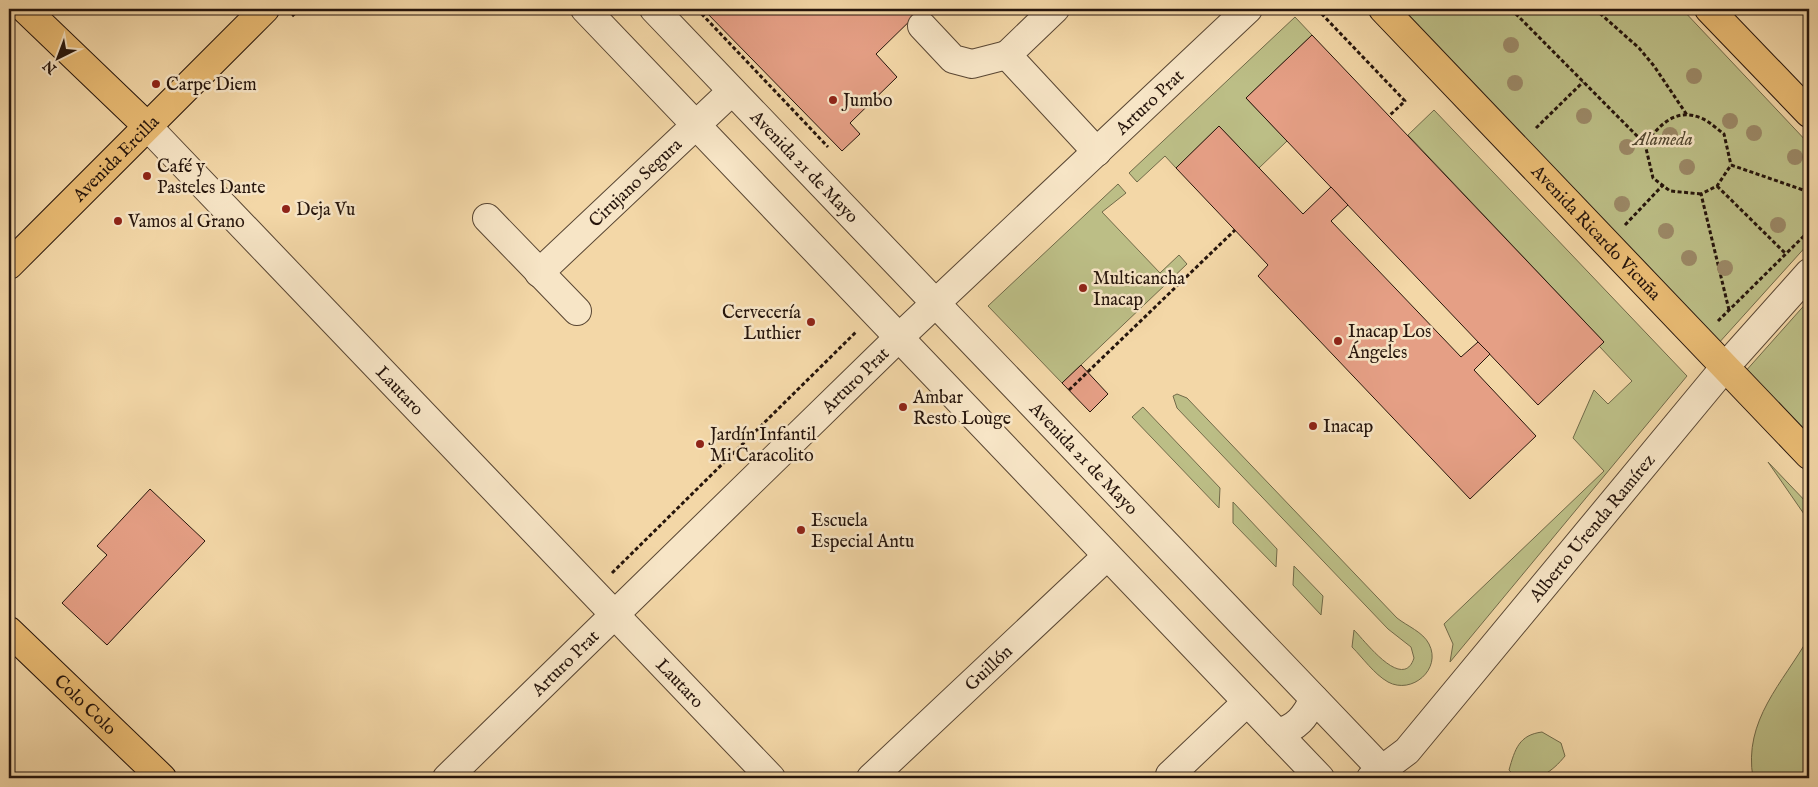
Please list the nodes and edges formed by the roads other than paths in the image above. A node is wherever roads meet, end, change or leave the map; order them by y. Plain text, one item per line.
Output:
1 (25, 9) edge
2 (265, 9) edge
3 (585, 9) edge
4 (654, 9) edge
5 (1056, 9) edge
6 (1248, 9) edge
7 (1382, 9) edge
8 (1709, 9) edge
9 (922, 26) dead end
10 (1007, 55) junction
11 (732, 90) junction
12 (1809, 113) edge
13 (696, 125) junction
14 (147, 126) junction
15 (1097, 152) junction
16 (487, 218) dead end
17 (9, 264) edge
18 (540, 273) junction
19 (1809, 273) edge
20 (936, 303) junction
21 (577, 311) dead end
22 (899, 338) junction
23 (1725, 366) junction
24 (1809, 455) edge
25 (1106, 556) junction
26 (614, 614) junction
27 (9, 631) edge
28 (1314, 699) junction
29 (1247, 702) junction
30 (1277, 734) junction
31 (1170, 775) dead end
32 (1381, 775) edge
33 (162, 778) edge
34 (447, 778) edge
35 (771, 778) edge
36 (871, 778) edge
37 (1320, 778) edge

1 - 14 main road, Lautaro
2 - 14 main road, Avenida Ercilla
3 - 13 street
4 - 11 street, Avenida 21 de Mayo
5 - 10 street
6 - 15 street, Arturo Prat
7 - 23 main road, Avenida Ricardo Vicuña
8 - 12 main road
9 - 10 street
10 - 15 street
11 - 13 street, Cirujano Segura
11 - 20 street, Avenida 21 de Mayo
13 - 18 street, Cirujano Segura
13 - 22 street
14 - 17 main road, Avenida Ercilla
14 - 26 street, Lautaro
15 - 20 street, Arturo Prat
16 - 18 street
18 - 21 street
19 - 23 street, Alberto Urenda Ramírez
20 - 22 street, Arturo Prat
20 - 28 street, Avenida 21 de Mayo
22 - 25 street
22 - 26 street, Arturo Prat
23 - 24 main road, Avenida Ricardo Vicuña
23 - 32 street, Alberto Urenda Ramírez
25 - 29 street
25 - 36 street, Guillón
26 - 34 street, Arturo Prat
26 - 35 street, Lautaro
27 - 33 main road, Colo Colo
28 - 30 street
28 - 32 street, Avenida 21 de Mayo
29 - 30 street
29 - 31 street
30 - 37 street

